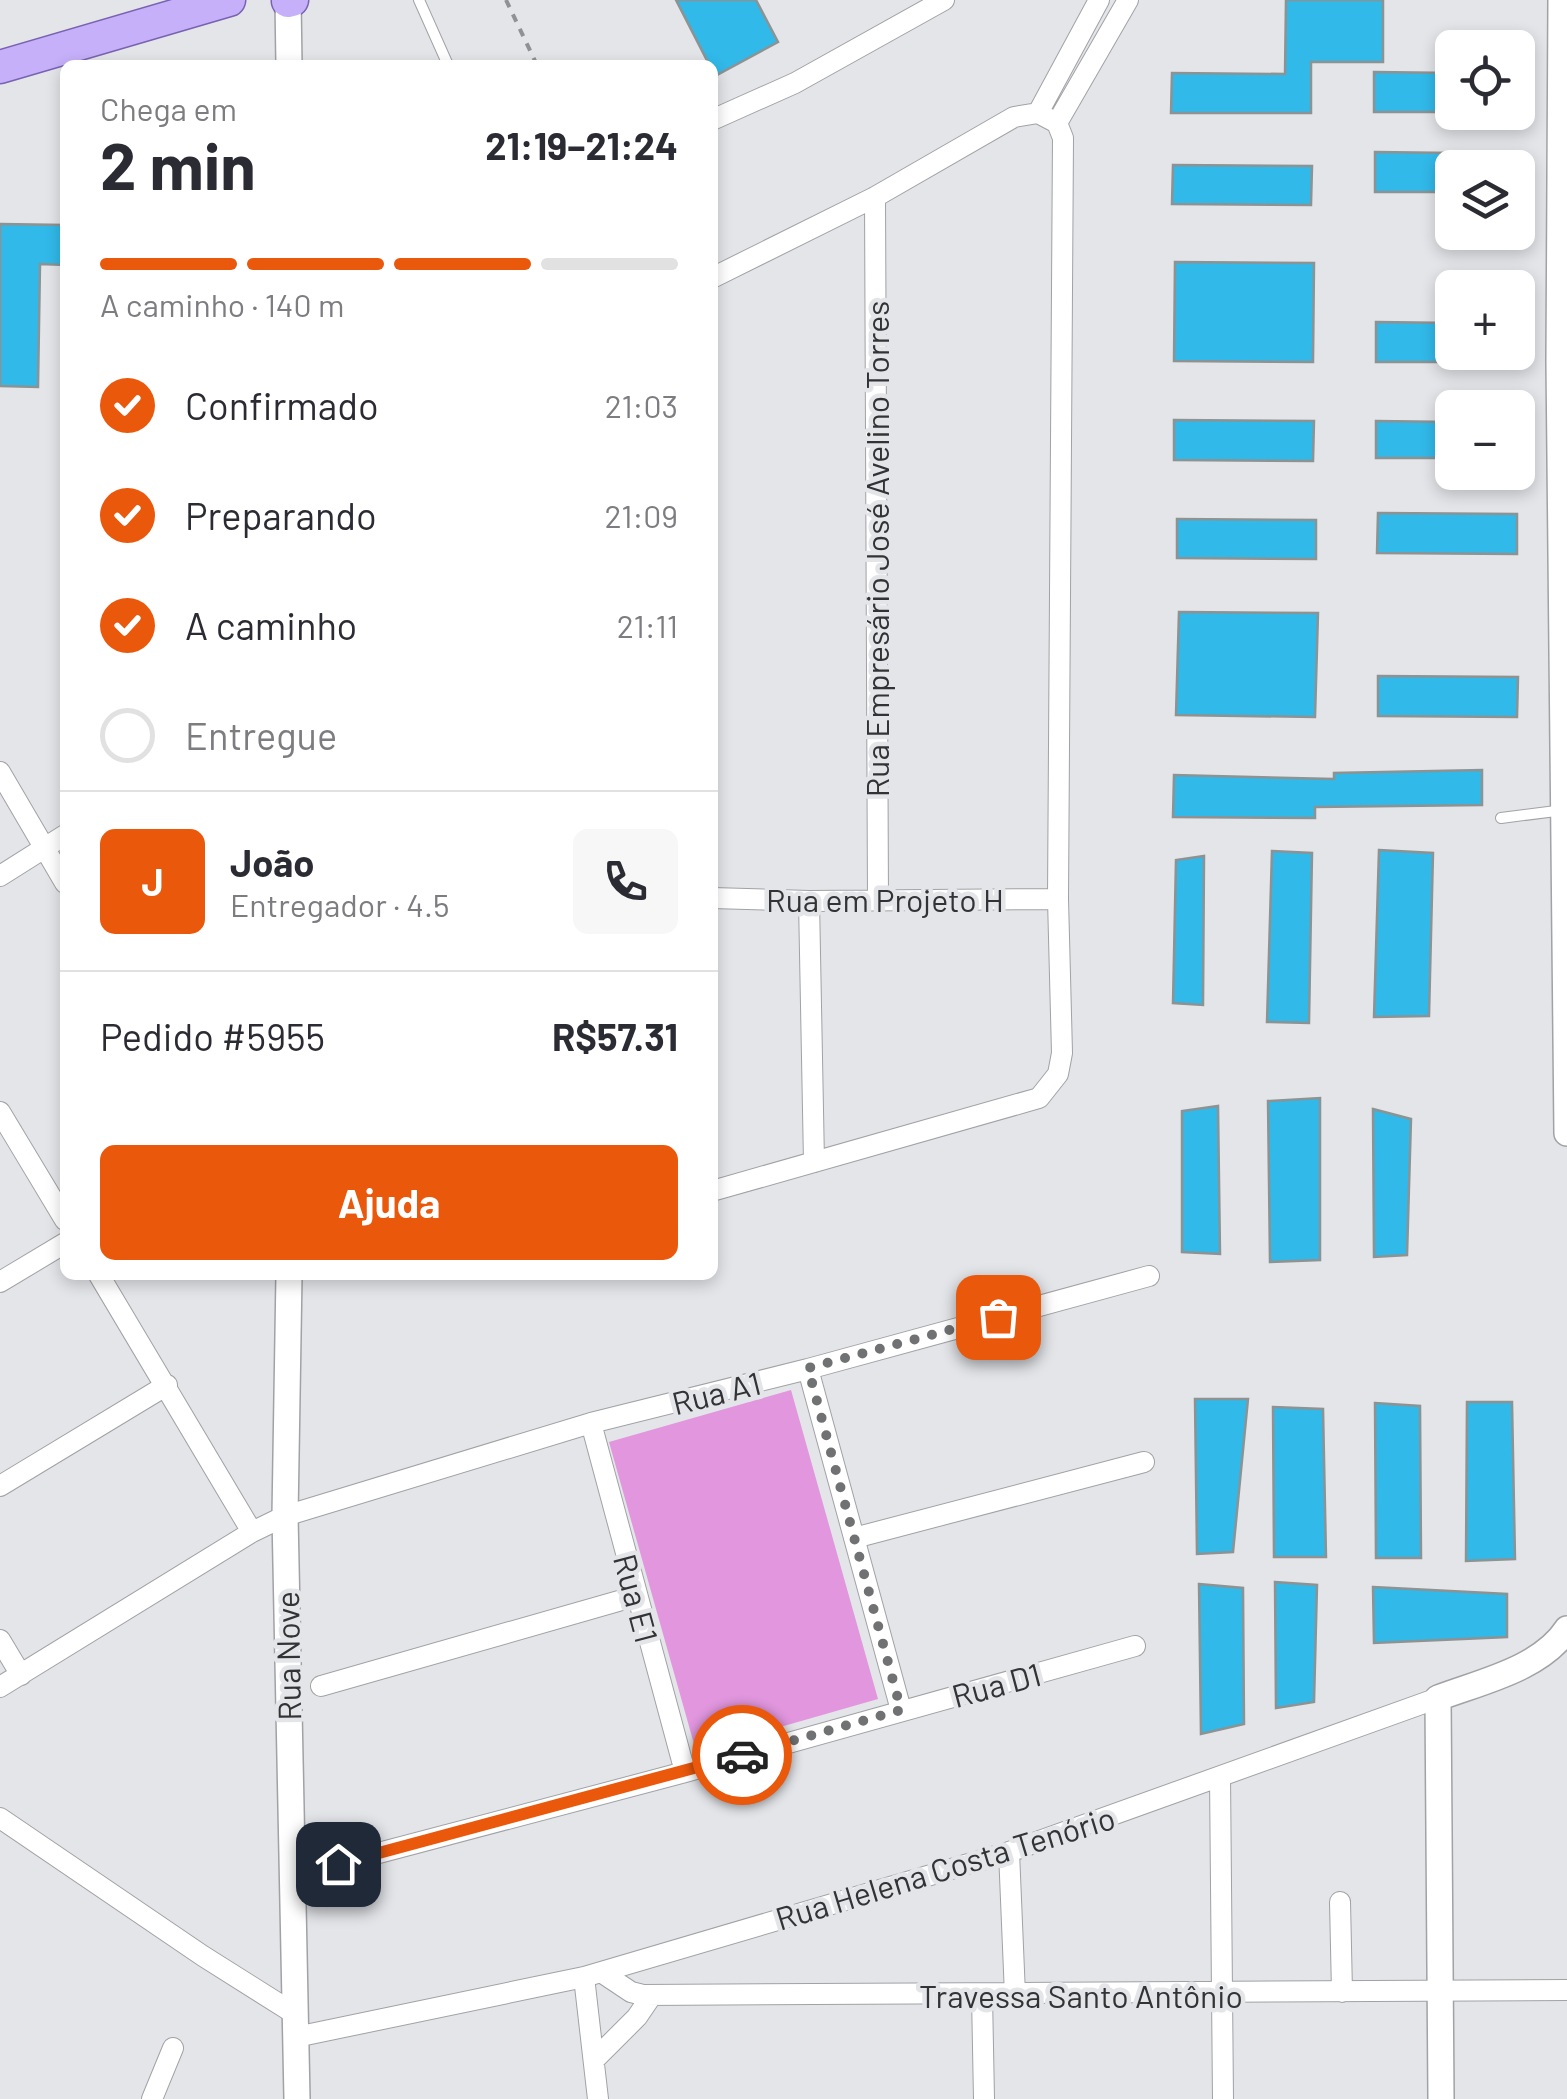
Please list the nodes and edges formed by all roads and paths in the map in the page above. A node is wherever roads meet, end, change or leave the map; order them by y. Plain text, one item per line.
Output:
1 (156, 0) edge
2 (228, 0) edge
3 (290, 0) edge
4 (419, 0) edge
5 (506, 0) edge
6 (944, 0) edge
7 (1098, 0) edge
8 (1128, 0) edge
9 (1561, 0) edge
10 (0, 44) edge
11 (289, 60) edge
12 (446, 60) edge
13 (534, 60) edge
14 (0, 68) edge
15 (718, 117) edge
16 (1048, 118) junction
17 (1563, 182) edge
18 (875, 197) junction
19 (718, 275) edge
20 (1563, 361) edge
21 (1564, 538) edge
22 (0, 772) edge
23 (1564, 810) junction
24 (1501, 818) dead end
25 (60, 838) edge
26 (44, 848) junction
27 (60, 875) edge
28 (0, 876) edge
29 (718, 898) edge
30 (1058, 899) junction
31 (809, 901) junction
32 (878, 901) junction
33 (0, 1112) edge
34 (1567, 1133) edge
35 (814, 1162) junction
36 (718, 1188) edge
37 (60, 1212) edge
38 (60, 1246) edge
39 (1149, 1276) dead end
40 (102, 1280) edge
41 (289, 1280) edge
42 (0, 1282) edge
43 (808, 1368) junction
44 (167, 1385) junction
45 (592, 1423) junction
46 (1144, 1462) dead end
47 (0, 1486) edge
48 (285, 1516) junction
49 (252, 1532) junction
50 (854, 1538) junction
51 (636, 1596) junction
52 (1567, 1629) edge
53 (0, 1640) edge
54 (1135, 1646) dead end
55 (21, 1675) junction
56 (322, 1686) dead end
57 (0, 1687) edge
58 (1438, 1698) junction
59 (901, 1710) junction
60 (685, 1772) junction
61 (1220, 1777) junction
62 (0, 1818) edge
63 (1009, 1852) junction
64 (338, 1864) dead end
65 (1340, 1902) dead end
66 (592, 1974) junction
67 (1441, 1989) junction
68 (1567, 1990) edge
69 (1342, 1992) junction
70 (1222, 1994) junction
71 (652, 1995) junction
72 (1014, 1995) junction
73 (982, 1996) junction
74 (296, 2025) junction
75 (172, 2048) dead end
76 (594, 2060) junction
77 (152, 2099) edge
78 (297, 2099) edge
79 (598, 2099) edge
80 (984, 2099) edge
81 (1222, 2099) edge
82 (1441, 2099) edge

1 - 10 main road
2 - 14 main road
3 - 11 street
4 - 12 lane
5 - 13 path
6 - 15 street
7 - 16 street
8 - 16 street
9 - 17 street
16 - 18 street
16 - 30 street
17 - 20 street
18 - 19 street
18 - 32 street, Rua Empresário José Avelino Torres
20 - 21 street
21 - 23 street
22 - 26 street
23 - 24 lane
23 - 34 street
25 - 26 street
26 - 27 street
26 - 28 street
29 - 31 street, Rua em Projeto H
30 - 32 street, Rua em Projeto H
30 - 35 street
31 - 32 street, Rua em Projeto H
31 - 35 street
33 - 37 street
35 - 36 street
38 - 42 street
39 - 43 street, Rua A1
40 - 44 street
41 - 48 street, Rua Nove
43 - 45 street, Rua A1
43 - 50 street
44 - 47 street
44 - 49 street
45 - 48 street, Rua A1
45 - 51 street, Rua E1
46 - 50 street
48 - 49 street, Rua A1
48 - 74 street, Rua Nove
49 - 55 street, Rua A1
50 - 59 street
51 - 56 street
51 - 60 street, Rua E1
52 - 58 street, Rua Helena Costa Tenório
53 - 55 street
54 - 59 street, Rua D1
55 - 57 street, Rua A1
58 - 61 street, Rua Helena Costa Tenório
58 - 67 street
59 - 60 street, Rua D1
60 - 64 street, Rua D1
61 - 63 street, Rua Helena Costa Tenório
61 - 70 street
62 - 74 street
63 - 66 street, Rua Helena Costa Tenório
63 - 72 street
65 - 69 street
66 - 71 street, Travessa Santo Antônio
66 - 74 street, Rua Helena Costa Tenório
66 - 76 street
67 - 68 street, Travessa Santo Antônio
67 - 69 street, Travessa Santo Antônio
67 - 82 street
69 - 70 street, Travessa Santo Antônio
70 - 72 street, Travessa Santo Antônio
70 - 81 street
71 - 73 street, Travessa Santo Antônio
71 - 76 street
72 - 73 street, Travessa Santo Antônio
73 - 80 street
74 - 78 street, Rua Nove
75 - 77 street
76 - 79 street

